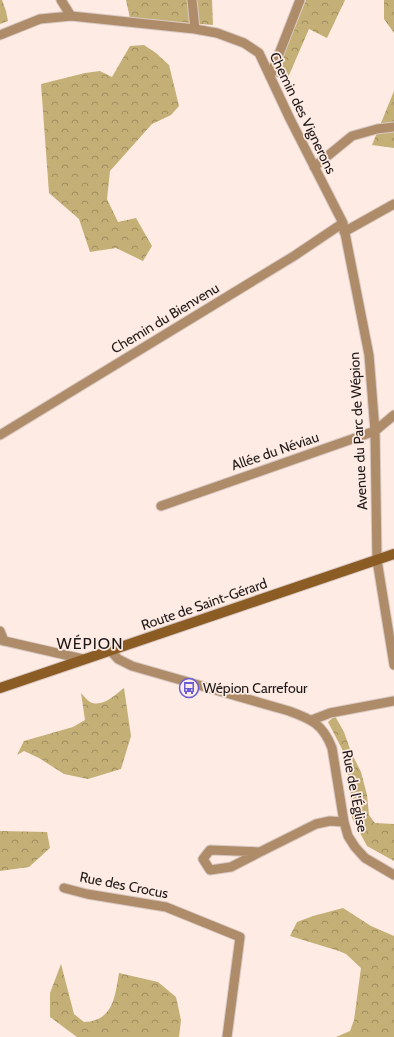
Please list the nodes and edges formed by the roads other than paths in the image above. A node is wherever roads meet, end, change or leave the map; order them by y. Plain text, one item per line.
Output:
1 (61, 0) edge
2 (192, 0) edge
3 (300, 0) edge
4 (70, 16) junction
5 (195, 29) junction
6 (0, 35) edge
7 (270, 77) junction
8 (394, 127) edge
9 (314, 167) junction
10 (394, 204) edge
11 (343, 228) junction
12 (394, 415) edge
13 (375, 431) junction
14 (0, 435) edge
15 (161, 506) dead end
16 (394, 554) edge
17 (377, 560) junction
18 (0, 631) edge
19 (2, 641) edge
20 (110, 650) junction
21 (83, 660) junction
22 (394, 665) edge
23 (0, 688) edge
24 (394, 701) edge
25 (312, 720) junction
26 (344, 822) junction
27 (260, 852) junction
28 (394, 875) edge
29 (64, 888) dead end
30 (227, 1037) edge

1 - 4 street
2 - 5 street
3 - 7 street
4 - 5 street, Chemin des Vignerons
4 - 6 street, Chemin des Vignerons
5 - 7 street, Chemin des Vignerons
7 - 9 street, Chemin des Vignerons
8 - 9 street
9 - 11 street, Chemin des Vignerons
10 - 11 street, Chemin du Bienvenu
11 - 13 street, Avenue du Parc de Wépion
11 - 14 street, Chemin du Bienvenu
12 - 13 street, Allée du Néviau
13 - 15 street, Allée du Néviau
13 - 17 street, Avenue du Parc de Wépion
16 - 17 main road, Route de Saint-Gérard
17 - 20 main road, Route de Saint-Gérard
17 - 22 street, Avenue du Parc de Wépion
18 - 19 street
19 - 21 street
20 - 21 main road, Route de Saint-Gérard
20 - 25 street, Rue de l'Église
21 - 23 main road, Route de Saint-Gérard
24 - 25 street
25 - 26 street, Rue de l'Église
26 - 27 street
26 - 28 street, Rue de l'Église
27 - 27 street
29 - 30 street, Rue des Crocus

